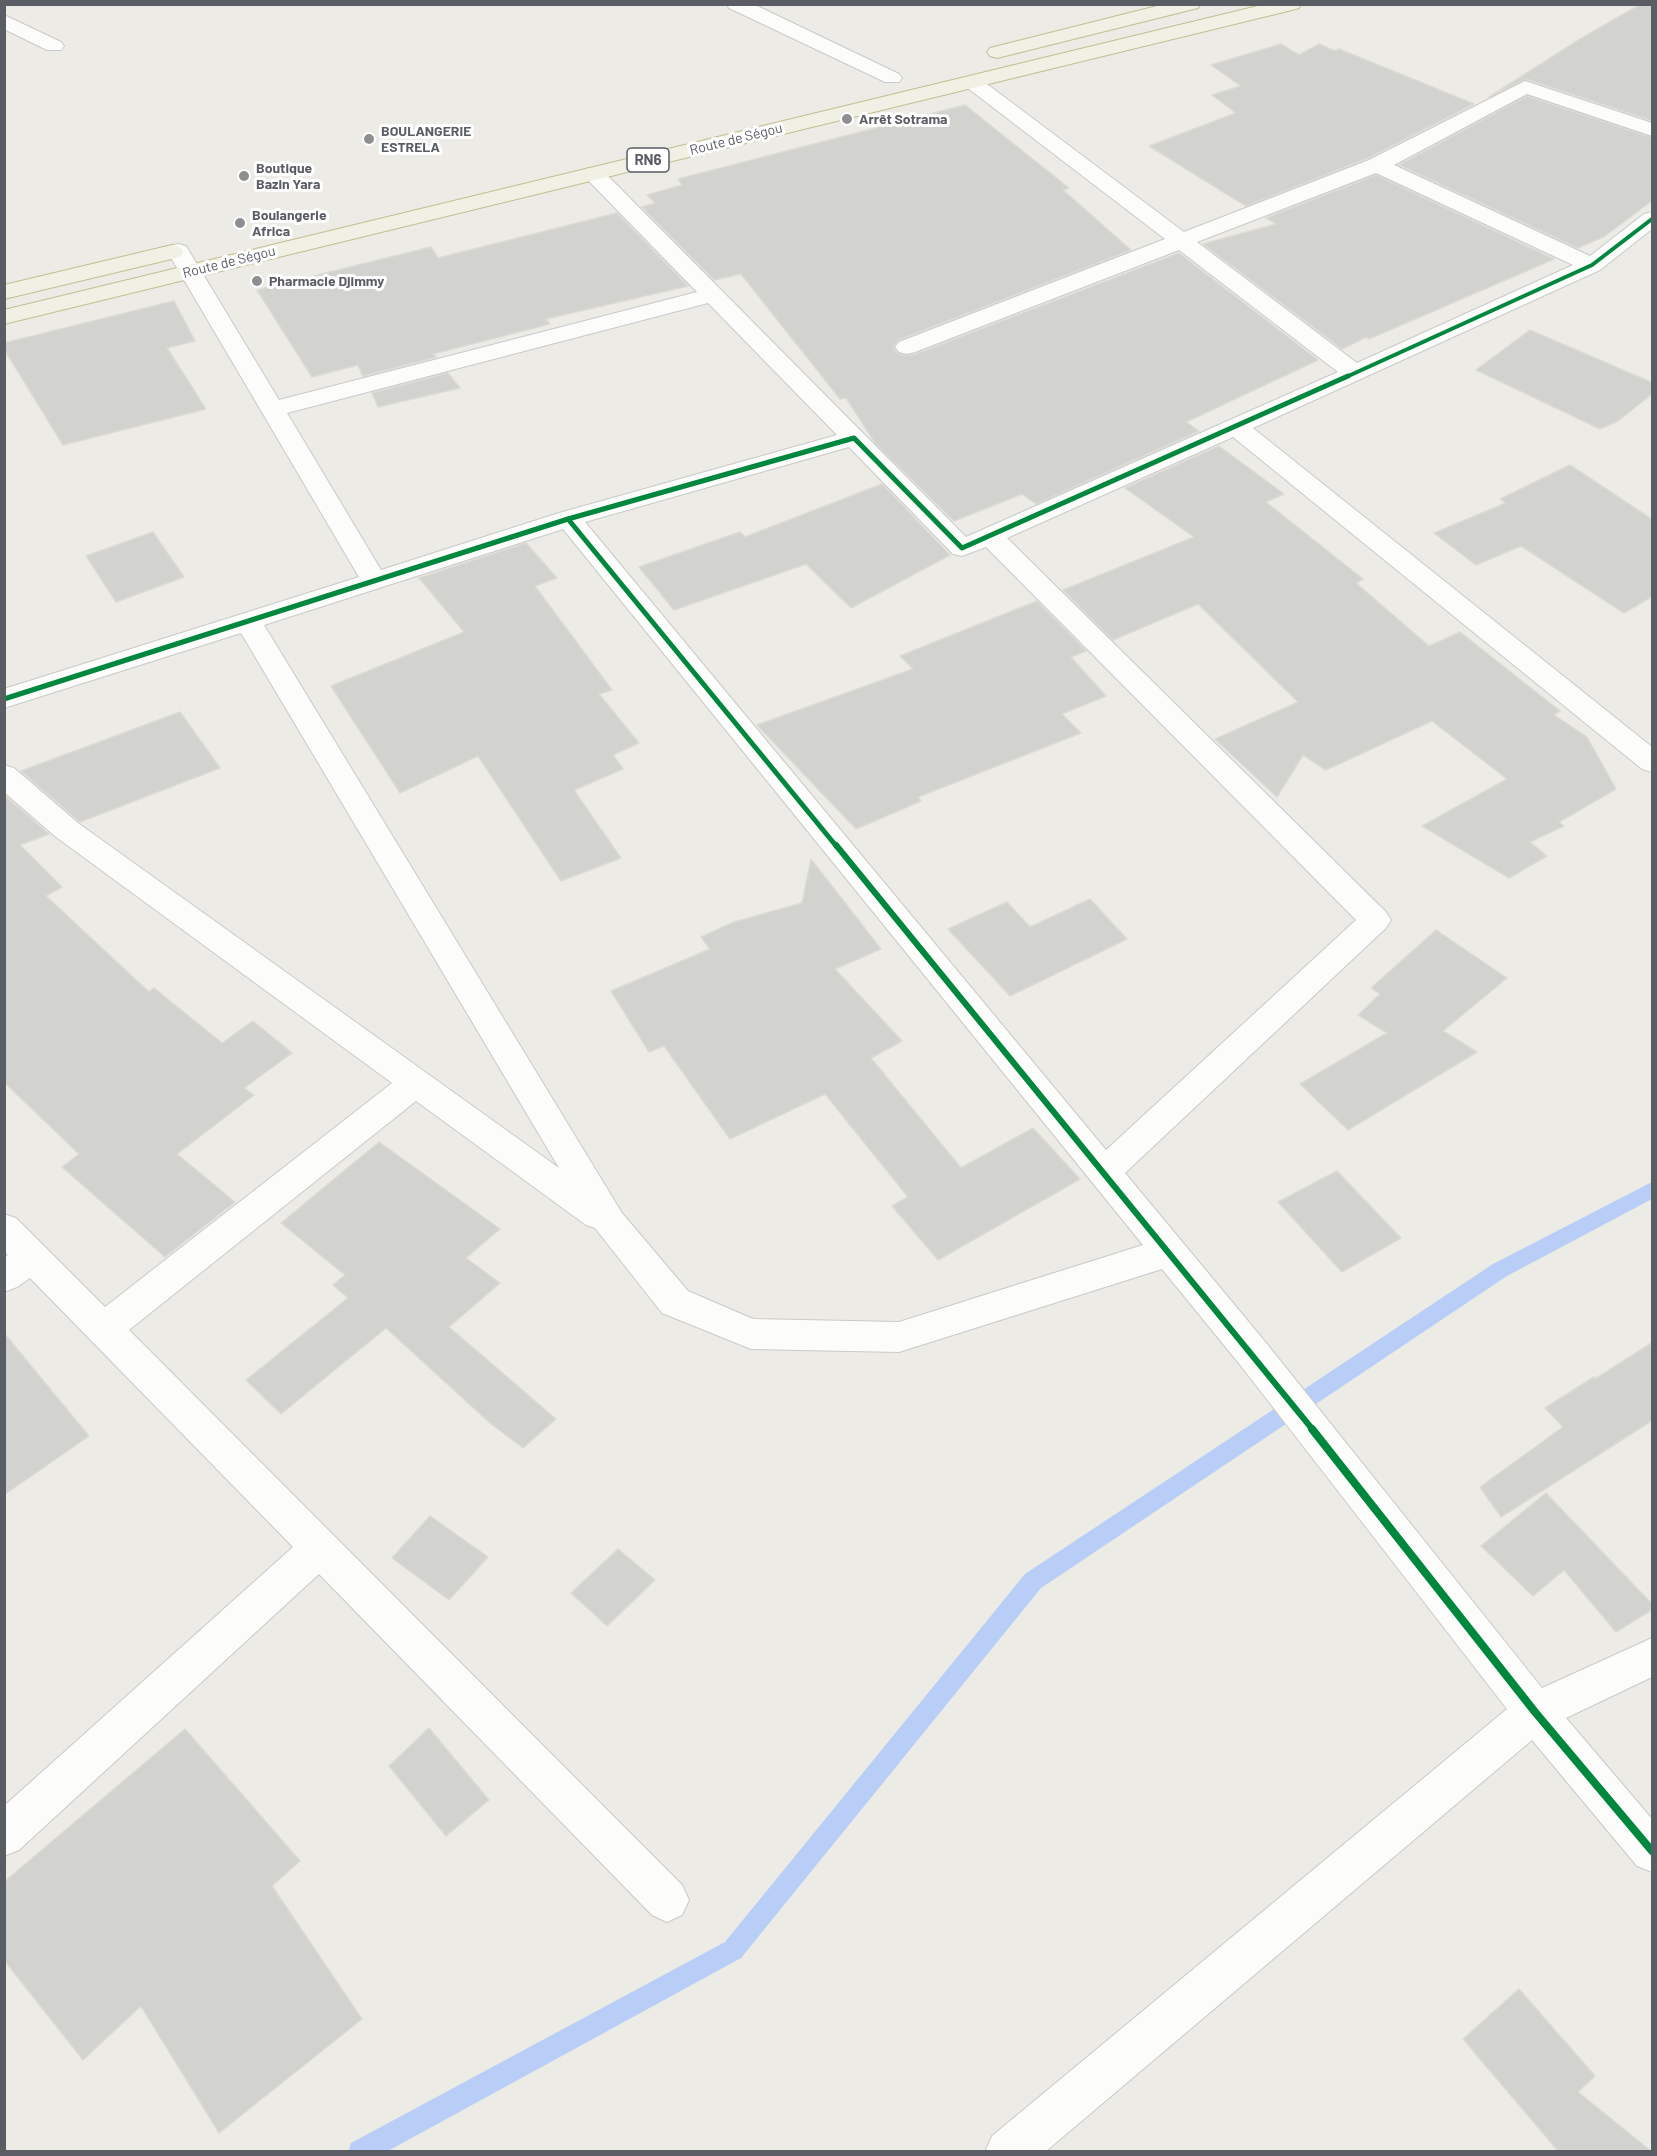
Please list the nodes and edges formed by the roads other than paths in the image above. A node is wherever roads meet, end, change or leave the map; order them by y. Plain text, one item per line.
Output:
1 (736, 4) edge
2 (1191, 4) edge
3 (1292, 4) edge
4 (4, 21) edge
5 (54, 46) dead end
6 (972, 58) dead end
7 (915, 72) dead end
8 (892, 78) junction
9 (972, 82) junction
10 (858, 86) dead end
11 (1653, 130) edge
12 (1377, 165) junction
13 (593, 174) junction
14 (1653, 219) edge
15 (1181, 241) junction
16 (189, 256) junction
17 (1592, 265) junction
18 (4, 292) edge
19 (713, 295) junction
20 (4, 316) edge
21 (906, 346) dead end
22 (1354, 372) junction
23 (272, 409) junction
24 (1236, 428) junction
25 (854, 438) junction
26 (568, 519) junction
27 (989, 535) junction
28 (375, 581) junction
29 (248, 621) junction
30 (4, 699) edge
31 (1653, 762) edge
32 (4, 775) edge
33 (416, 1082) junction
34 (1104, 1172) junction
35 (610, 1223) junction
36 (4, 1228) edge
37 (1169, 1252) junction
38 (19, 1267) edge
39 (104, 1329) junction
40 (320, 1548) junction
41 (1653, 1657) edge
42 (1535, 1712) junction
43 (4, 1834) edge
44 (1653, 1851) edge
45 (667, 1900) dead end
46 (1008, 2151) edge

1 - 8 street
2 - 6 highway
3 - 9 highway, Route de Ségou / RN6
4 - 5 street
7 - 8 highway
8 - 10 highway
9 - 13 highway, Route de Ségou / RN6
9 - 15 street
11 - 12 street
12 - 15 street
12 - 17 street
13 - 16 highway, Route de Ségou / RN6
13 - 19 street
14 - 17 street
15 - 21 street
15 - 22 street
16 - 18 highway, Route de Ségou / RN6
16 - 20 highway, Route de Ségou / RN6
16 - 23 street
17 - 22 street
19 - 23 street
19 - 25 street
22 - 24 street
23 - 28 street
24 - 27 street
24 - 31 street
25 - 26 street
25 - 27 street
26 - 28 street
26 - 34 street
27 - 34 street
28 - 29 street
29 - 30 street
29 - 35 street
32 - 33 street
33 - 35 street
33 - 39 street
34 - 37 street
35 - 37 street
36 - 38 street
37 - 42 street
38 - 39 street
39 - 40 street
40 - 43 street
40 - 45 street
41 - 42 street
42 - 44 street
42 - 46 street

